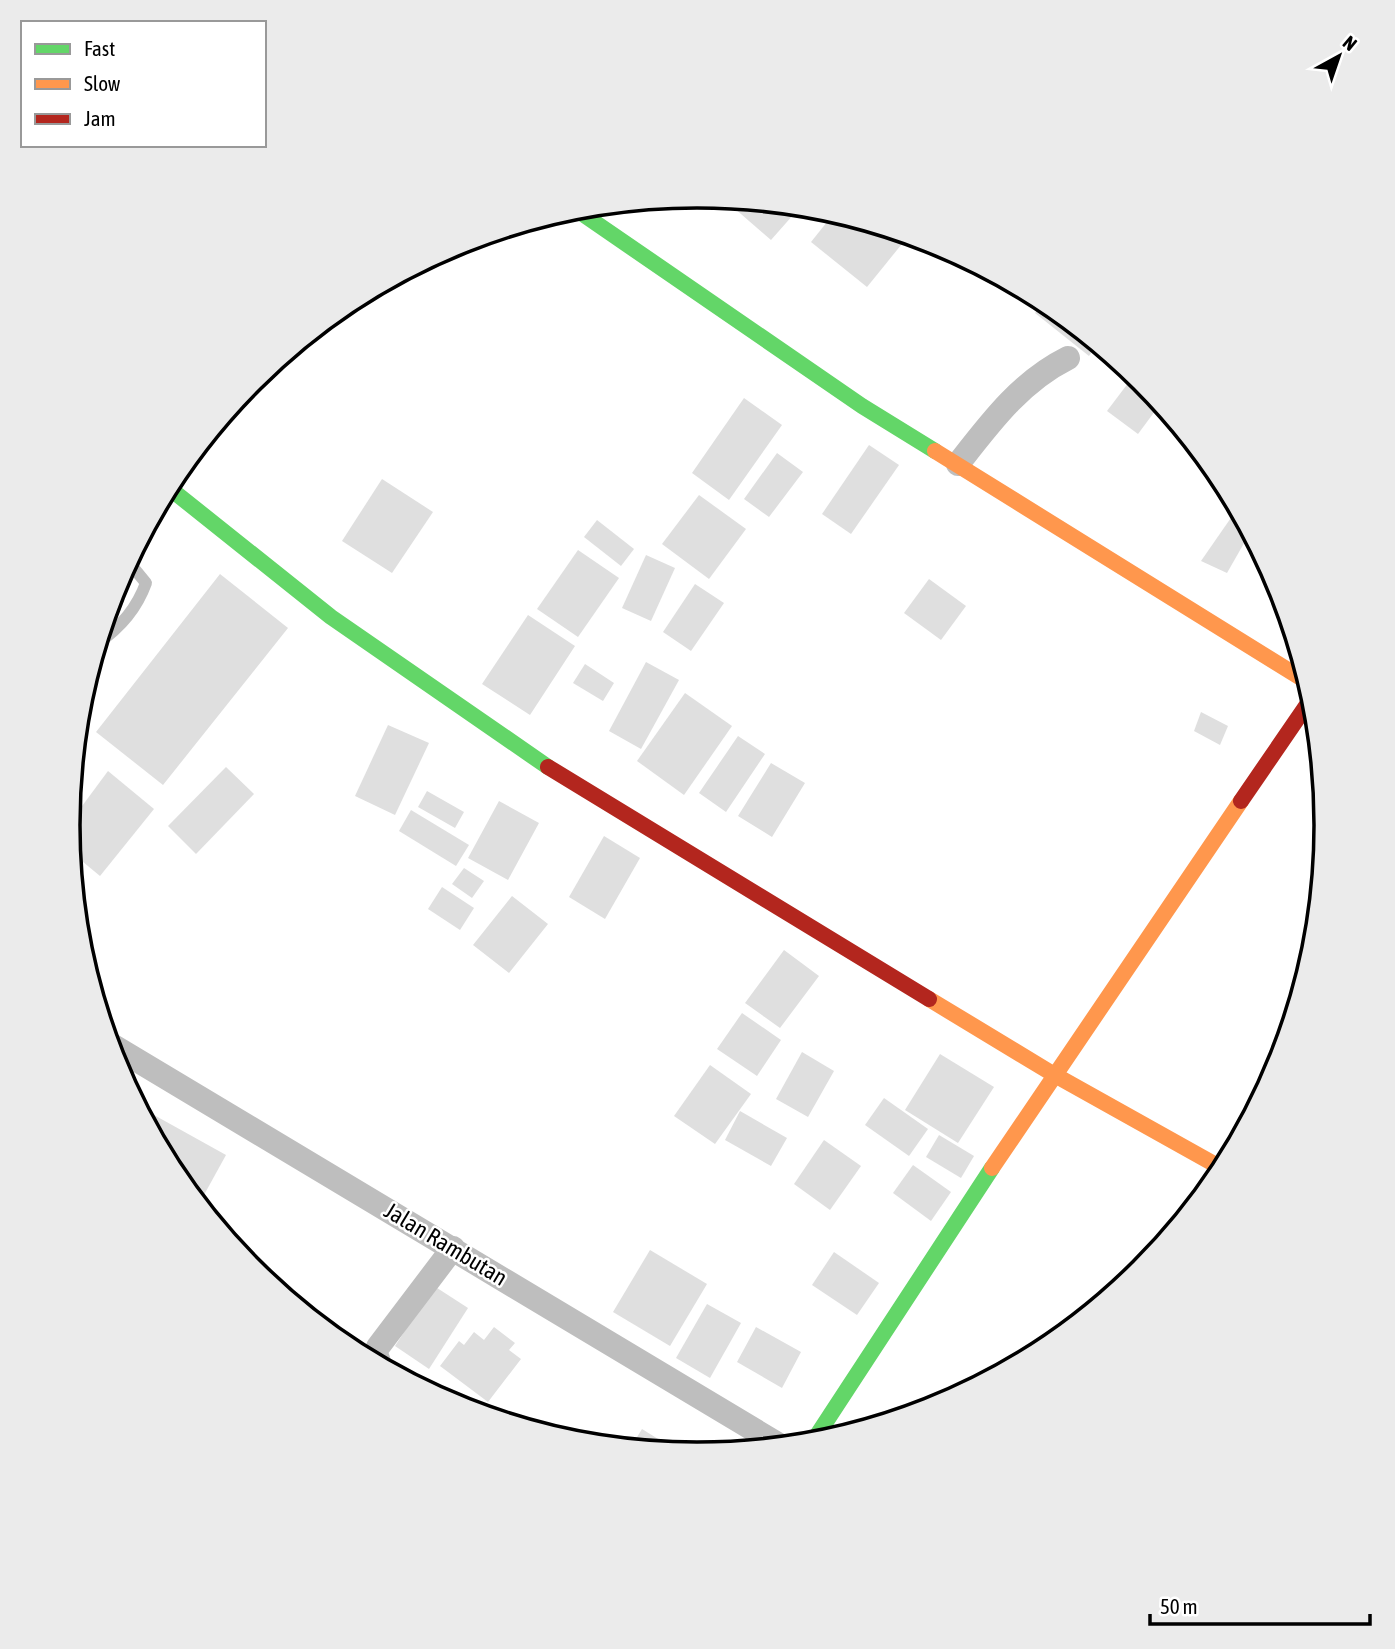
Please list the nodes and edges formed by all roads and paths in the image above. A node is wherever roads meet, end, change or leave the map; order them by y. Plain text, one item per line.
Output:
1 (588, 217) edge
2 (1068, 358) dead end
3 (958, 464) junction
4 (177, 494) edge
5 (135, 570) edge
6 (112, 631) edge
7 (1295, 675) edge
8 (1304, 709) edge
9 (124, 1052) edge
10 (1054, 1074) junction
11 (1213, 1163) edge
12 (453, 1248) junction
13 (377, 1351) edge
14 (821, 1429) edge
15 (766, 1437) edge

1 - 3 street
2 - 3 street
3 - 7 street
4 - 10 street
5 - 6 lane
8 - 10 street
9 - 12 street, Jalan Rambutan
10 - 11 street
10 - 14 street
12 - 13 street
12 - 15 street, Jalan Rambutan

